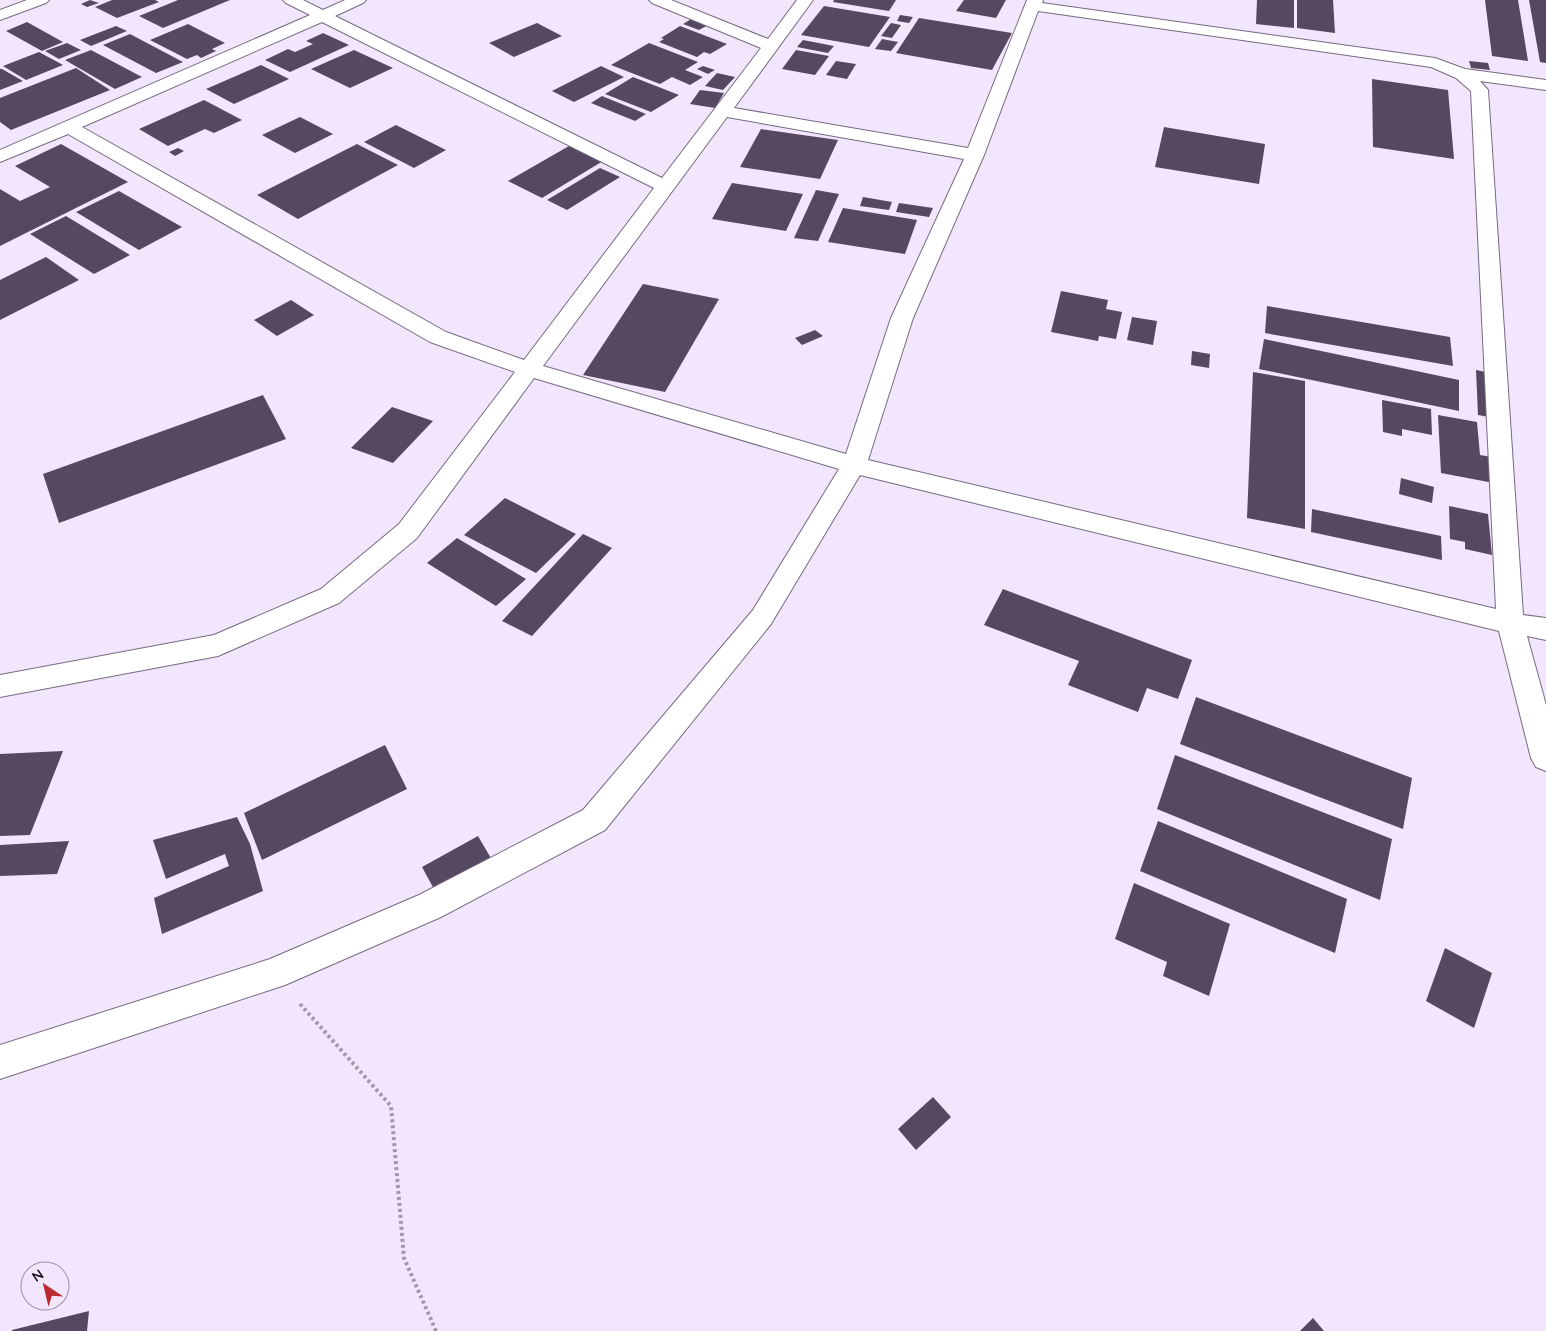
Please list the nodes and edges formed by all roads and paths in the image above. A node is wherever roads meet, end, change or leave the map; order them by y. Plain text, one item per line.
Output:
1 (41, 0) edge
2 (291, 0) edge
3 (358, 0) edge
4 (657, 0) edge
5 (805, 0) edge
6 (1034, 3) edge
7 (0, 15) edge
8 (322, 16) junction
9 (771, 46) junction
10 (1462, 74) junction
11 (1546, 85) edge
12 (723, 111) junction
13 (69, 127) junction
14 (975, 155) junction
15 (0, 157) edge
16 (666, 187) junction
17 (529, 369) junction
18 (854, 465) junction
19 (1510, 622) junction
20 (1546, 630) edge
21 (0, 686) edge
22 (1546, 758) edge
23 (273, 974) junction
24 (0, 1062) edge
25 (436, 1331) edge

1 - 7 street
2 - 8 street
3 - 8 street
4 - 9 street
5 - 9 street
6 - 10 street
6 - 14 street
8 - 13 street
8 - 16 street
9 - 12 street
10 - 11 street
10 - 19 street
12 - 14 street
12 - 16 street
13 - 15 street
13 - 17 street
14 - 18 street
16 - 17 street
17 - 18 street
17 - 21 street
18 - 19 street
18 - 23 street
19 - 20 street
19 - 22 street
23 - 24 street
23 - 25 path

